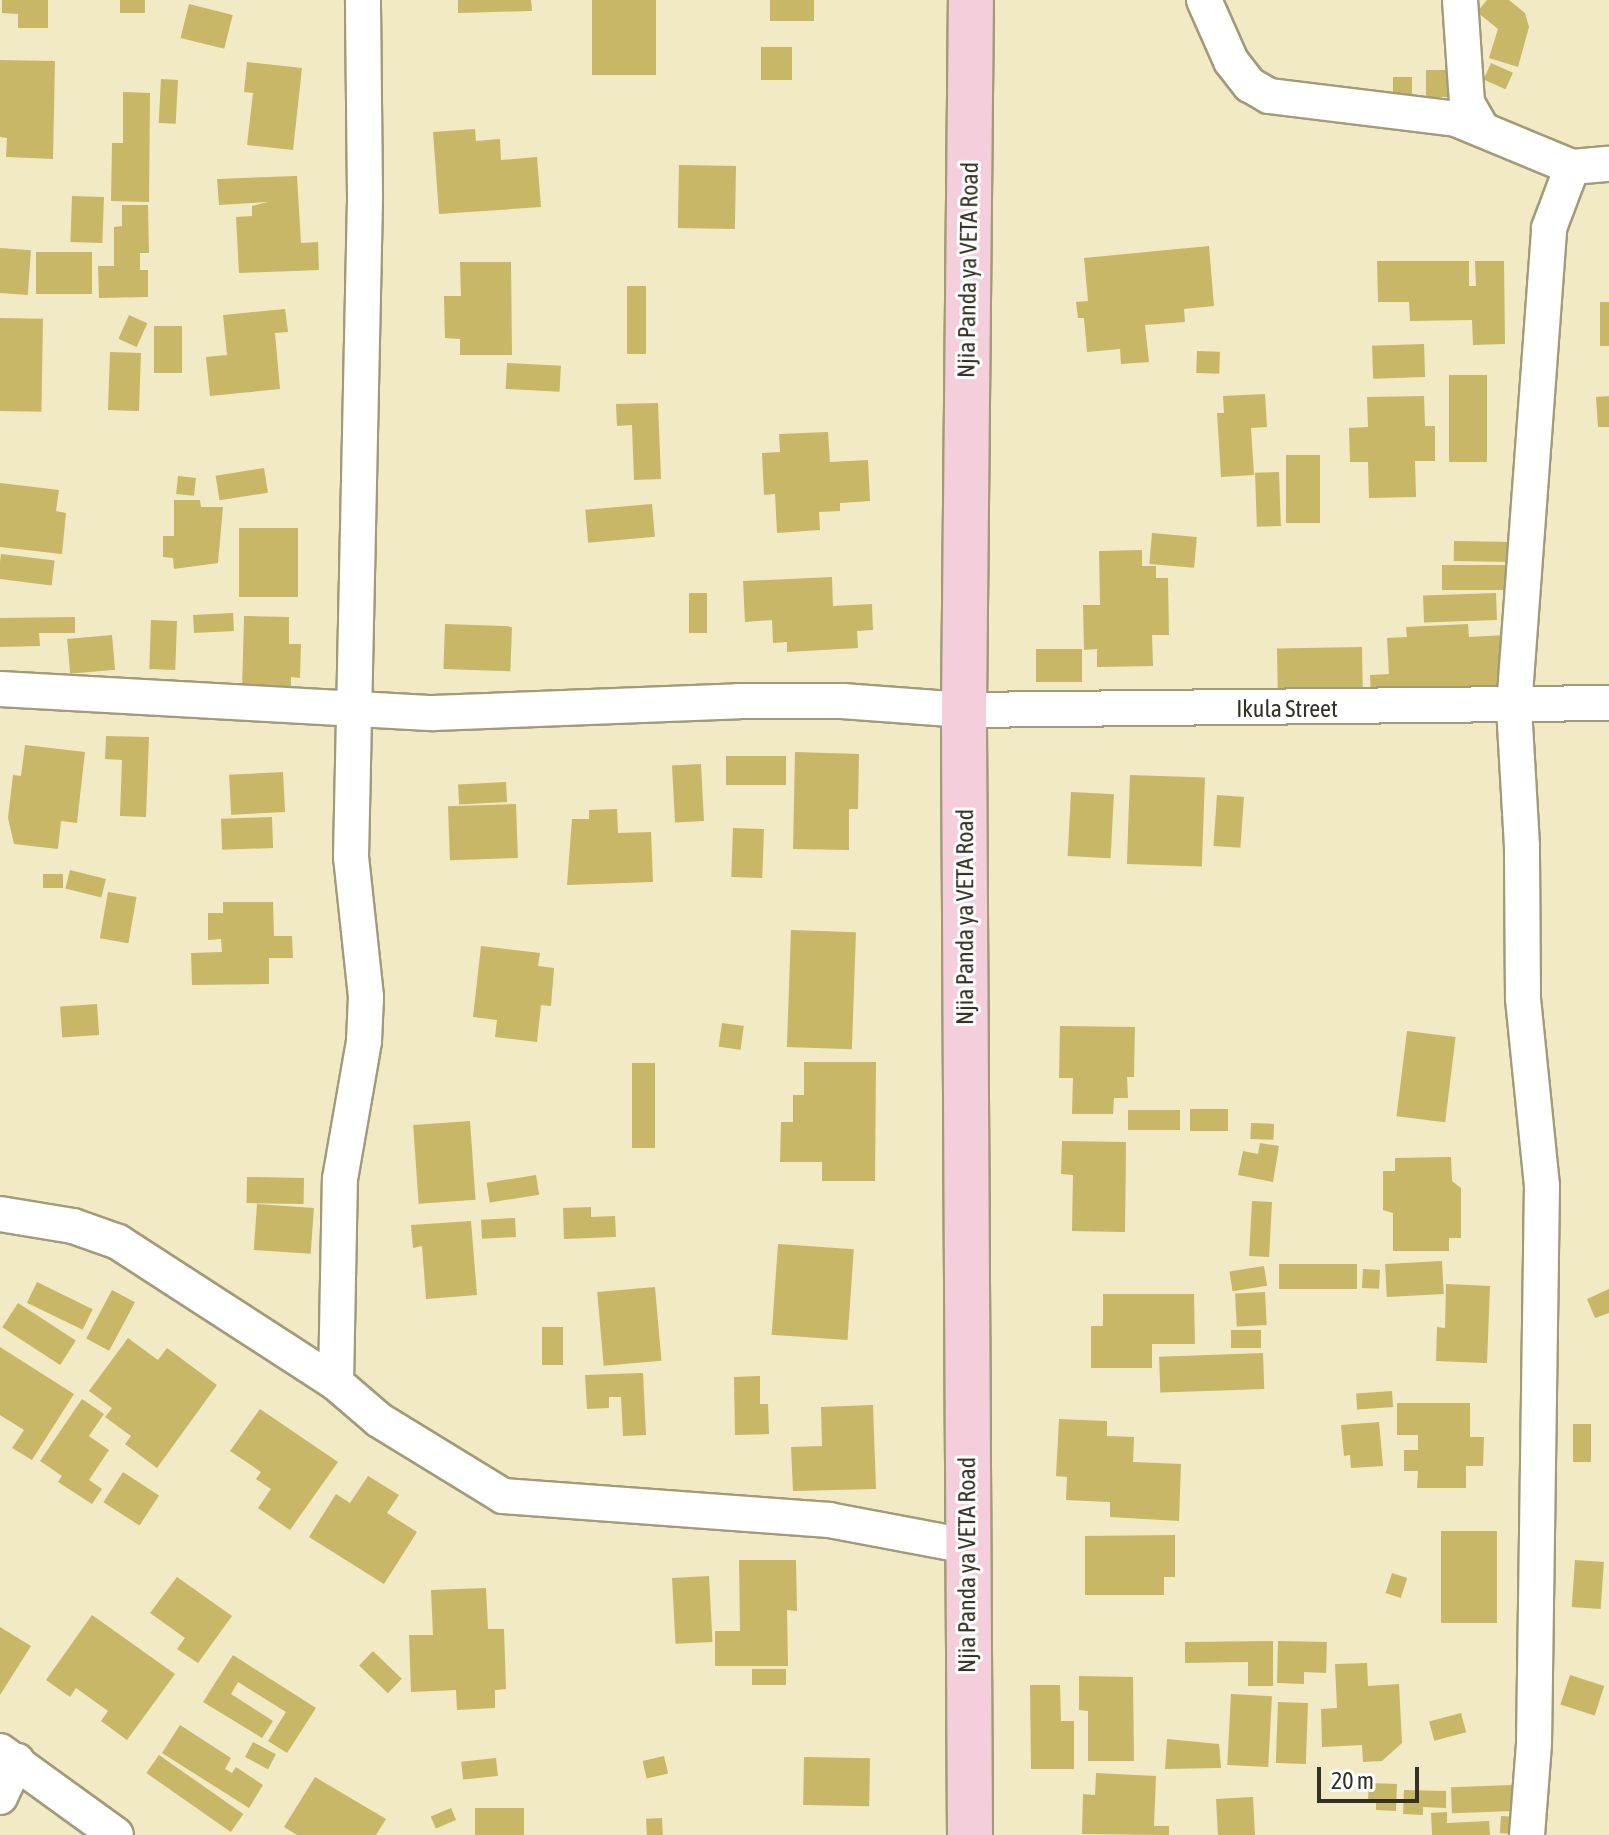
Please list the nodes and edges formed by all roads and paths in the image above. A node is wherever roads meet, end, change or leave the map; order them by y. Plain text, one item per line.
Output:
1 (363, 0) edge
2 (971, 0) edge
3 (1204, 0) edge
4 (1460, 0) edge
5 (1481, 127) junction
6 (1609, 164) edge
7 (1572, 167) junction
8 (0, 689) edge
9 (1609, 703) edge
10 (354, 705) junction
11 (1514, 708) junction
12 (964, 710) junction
13 (0, 1214) edge
14 (336, 1383) junction
15 (967, 1546) junction
16 (9, 1756) edge
17 (0, 1797) edge
18 (116, 1835) edge
19 (970, 1835) edge
20 (1527, 1835) edge

1 - 10 street
2 - 12 street, Njia Panda ya VETA Road
3 - 5 street
4 - 5 street
5 - 7 street
6 - 7 street
7 - 11 street
8 - 10 street, Ikula Street
9 - 11 street, Ikula Street
10 - 12 street, Ikula Street
10 - 14 street
11 - 12 street, Ikula Street
11 - 20 street
12 - 15 street, Njia Panda ya VETA Road
13 - 14 street
14 - 15 street
15 - 19 street, Njia Panda ya VETA Road
16 - 17 street
16 - 18 street

